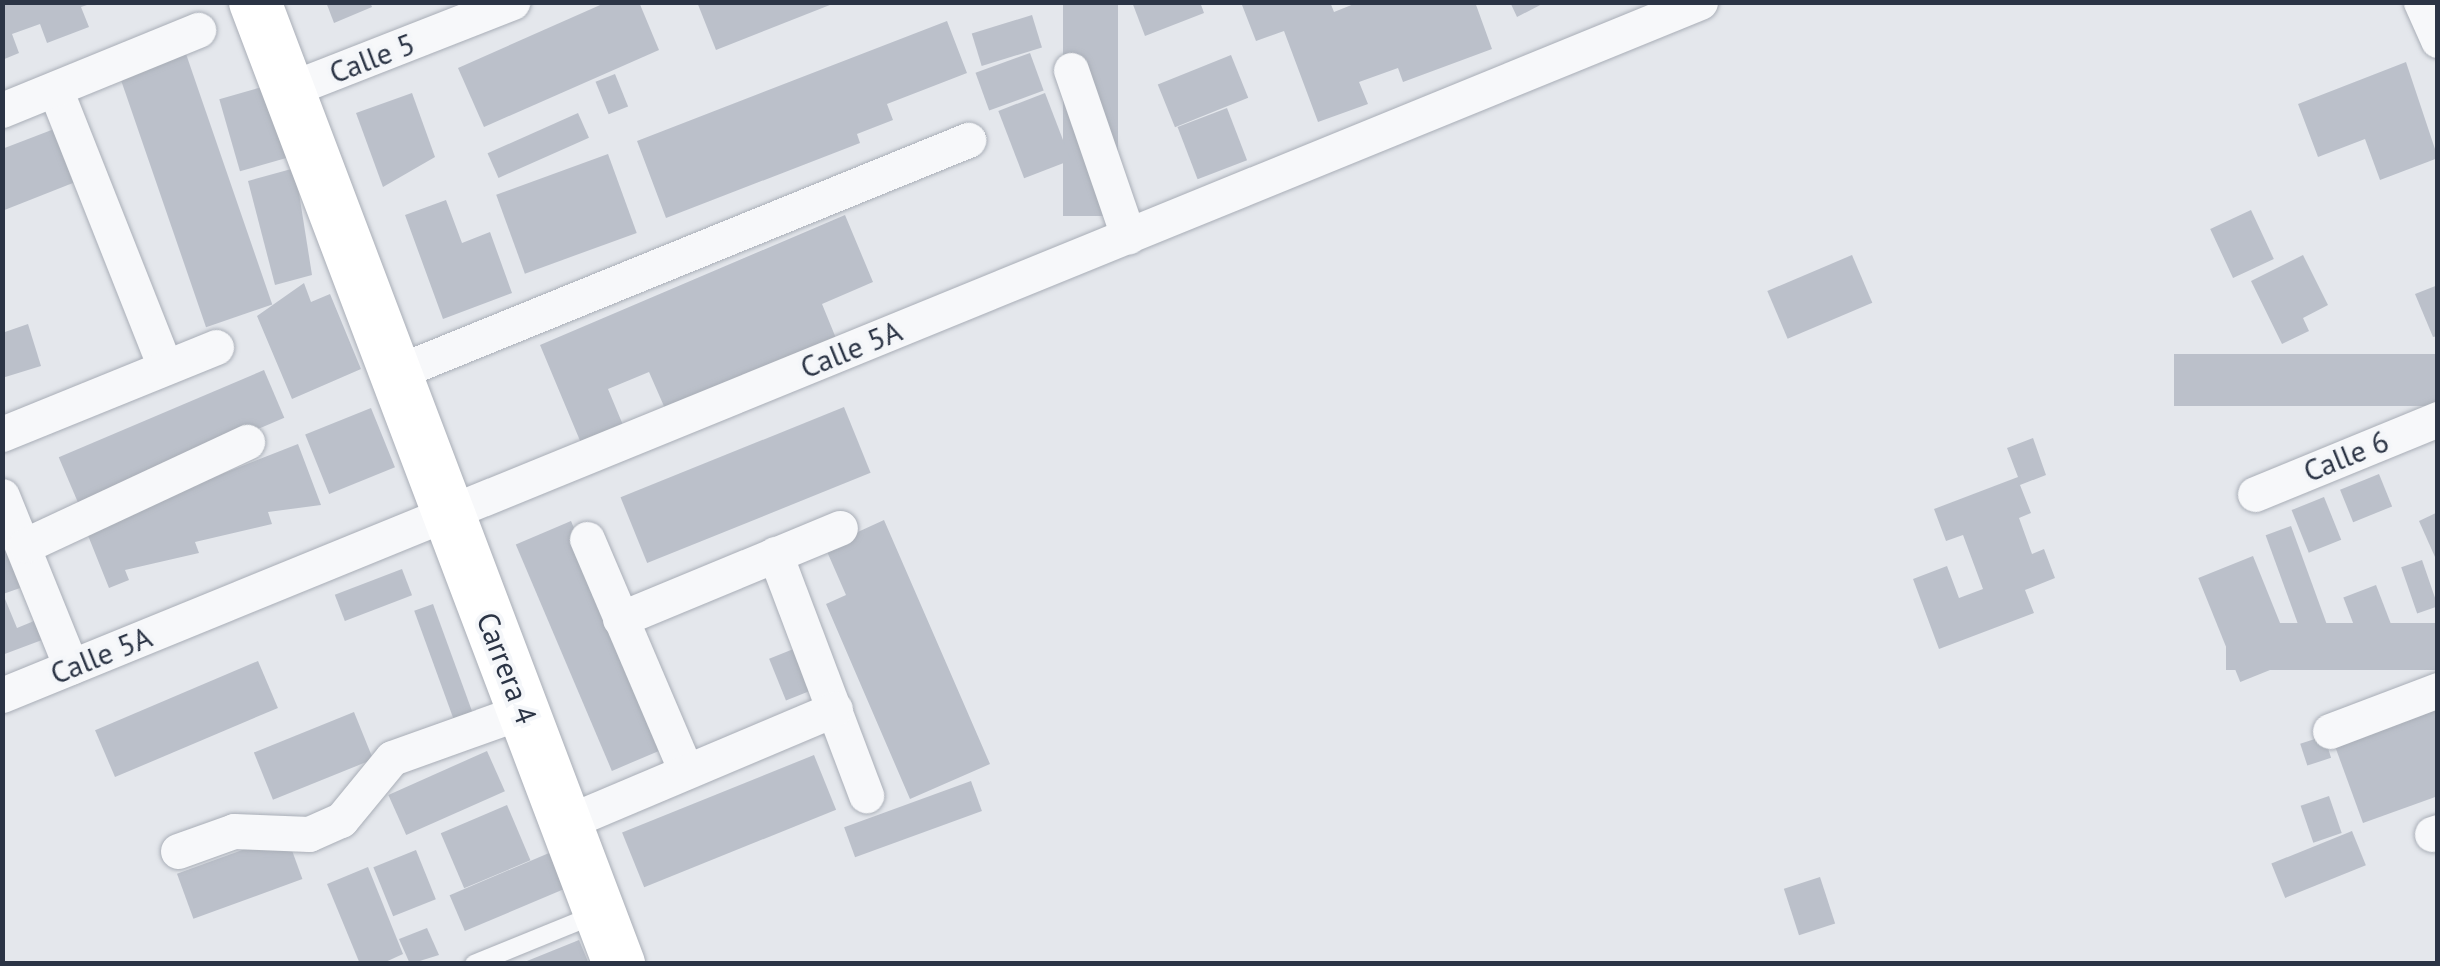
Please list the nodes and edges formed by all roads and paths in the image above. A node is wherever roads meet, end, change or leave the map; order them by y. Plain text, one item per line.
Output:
1 (255, 2) edge
2 (512, 2) edge
3 (1700, 2) edge
4 (198, 30) dead end
5 (1070, 70) dead end
6 (55, 90) junction
7 (288, 90) junction
8 (2, 110) edge
9 (968, 140) dead end
10 (1128, 236) junction
11 (216, 347) dead end
12 (165, 367) junction
13 (395, 373) junction
14 (2438, 419) edge
15 (2, 434) edge
16 (247, 442) dead end
17 (2255, 494) dead end
18 (2, 496) edge
19 (448, 514) junction
20 (840, 528) dead end
21 (587, 539) dead end
22 (26, 545) junction
23 (775, 554) junction
24 (620, 620) junction
25 (71, 667) junction
26 (2438, 690) edge
27 (2, 695) edge
28 (835, 709) junction
29 (523, 712) junction
30 (2330, 731) dead end
31 (686, 772) junction
32 (866, 794) dead end
33 (565, 823) junction
34 (178, 851) dead end
35 (600, 913) junction
36 (474, 964) edge
37 (618, 964) edge

1 - 7 street, Carrera 4
2 - 7 street, Calle 5
3 - 10 street, Calle 5A
4 - 6 street
5 - 10 street
6 - 8 street
6 - 12 street
7 - 13 street, Carrera 4
9 - 13 street
10 - 19 street, Calle 5A
11 - 12 street
12 - 15 street
13 - 19 street, Carrera 4
14 - 17 street, Calle 6
16 - 22 street
18 - 22 street
19 - 25 street, Calle 5A
19 - 29 street, Carrera 4
20 - 23 street
21 - 24 street
22 - 25 street
23 - 24 street
23 - 28 street
24 - 31 street
25 - 27 street, Calle 5A
26 - 30 street
28 - 31 street
28 - 32 street
29 - 33 street, Carrera 4
29 - 34 street
31 - 33 street
33 - 35 street, Carrera 4
35 - 36 lane
35 - 37 street, Carrera 4

